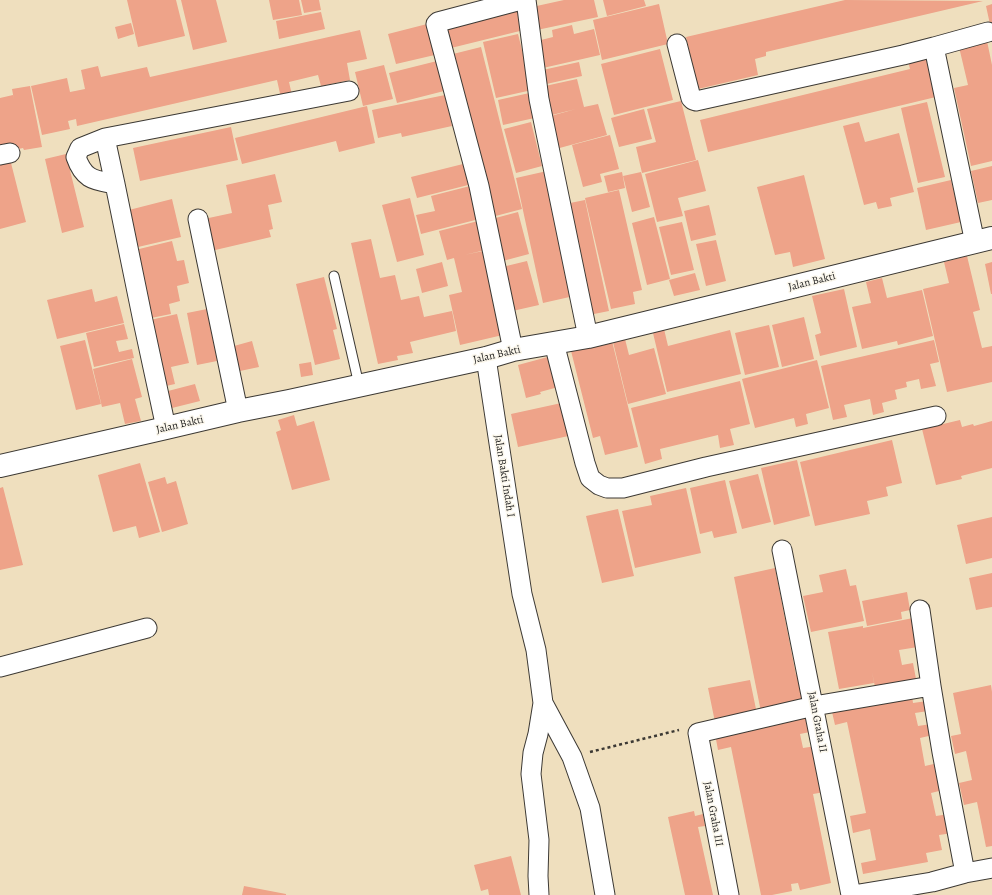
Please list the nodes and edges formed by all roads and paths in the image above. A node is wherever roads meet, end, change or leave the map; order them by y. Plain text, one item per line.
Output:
1 (521, 0) edge
2 (526, 0) edge
3 (988, 32) dead end
4 (677, 44) dead end
5 (934, 47) junction
6 (349, 91) dead end
7 (105, 138) junction
8 (115, 184) junction
9 (198, 219) dead end
10 (984, 241) edge
11 (334, 276) dead end
12 (588, 337) junction
13 (554, 343) junction
14 (513, 350) junction
15 (486, 358) junction
16 (359, 385) junction
17 (238, 411) junction
18 (936, 416) dead end
19 (166, 428) junction
20 (0, 466) edge
21 (782, 550) dead end
22 (920, 610) dead end
23 (148, 628) dead end
24 (0, 667) edge
25 (931, 686) junction
26 (543, 703) junction
27 (814, 706) junction
28 (698, 733) junction
29 (572, 757) junction
30 (992, 868) edge
31 (965, 873) junction
32 (933, 888) edge
33 (539, 895) edge
34 (605, 895) edge
35 (729, 895) edge
36 (852, 895) edge

1 - 14 street
2 - 12 street
3 - 5 street
4 - 5 street
5 - 10 street
6 - 7 street
7 - 8 street
7 - 8 street
8 - 19 street
9 - 17 street
10 - 12 street, Jalan Bakti
11 - 16 lane
12 - 13 street, Jalan Bakti
13 - 14 street, Jalan Bakti
13 - 18 street
14 - 15 street, Jalan Bakti
15 - 16 street, Jalan Bakti
15 - 26 street, Jalan Bakti Indah I
16 - 17 street, Jalan Bakti
17 - 19 street, Jalan Bakti
19 - 20 street, Jalan Bakti
21 - 27 street, Jalan Graha II
22 - 25 street
23 - 24 street
25 - 27 street
25 - 31 street
26 - 29 street
26 - 33 street
27 - 28 street
27 - 36 street, Jalan Graha II
28 - 29 path
28 - 35 street, Jalan Graha III
29 - 34 street
30 - 31 street
31 - 32 street
32 - 36 street

